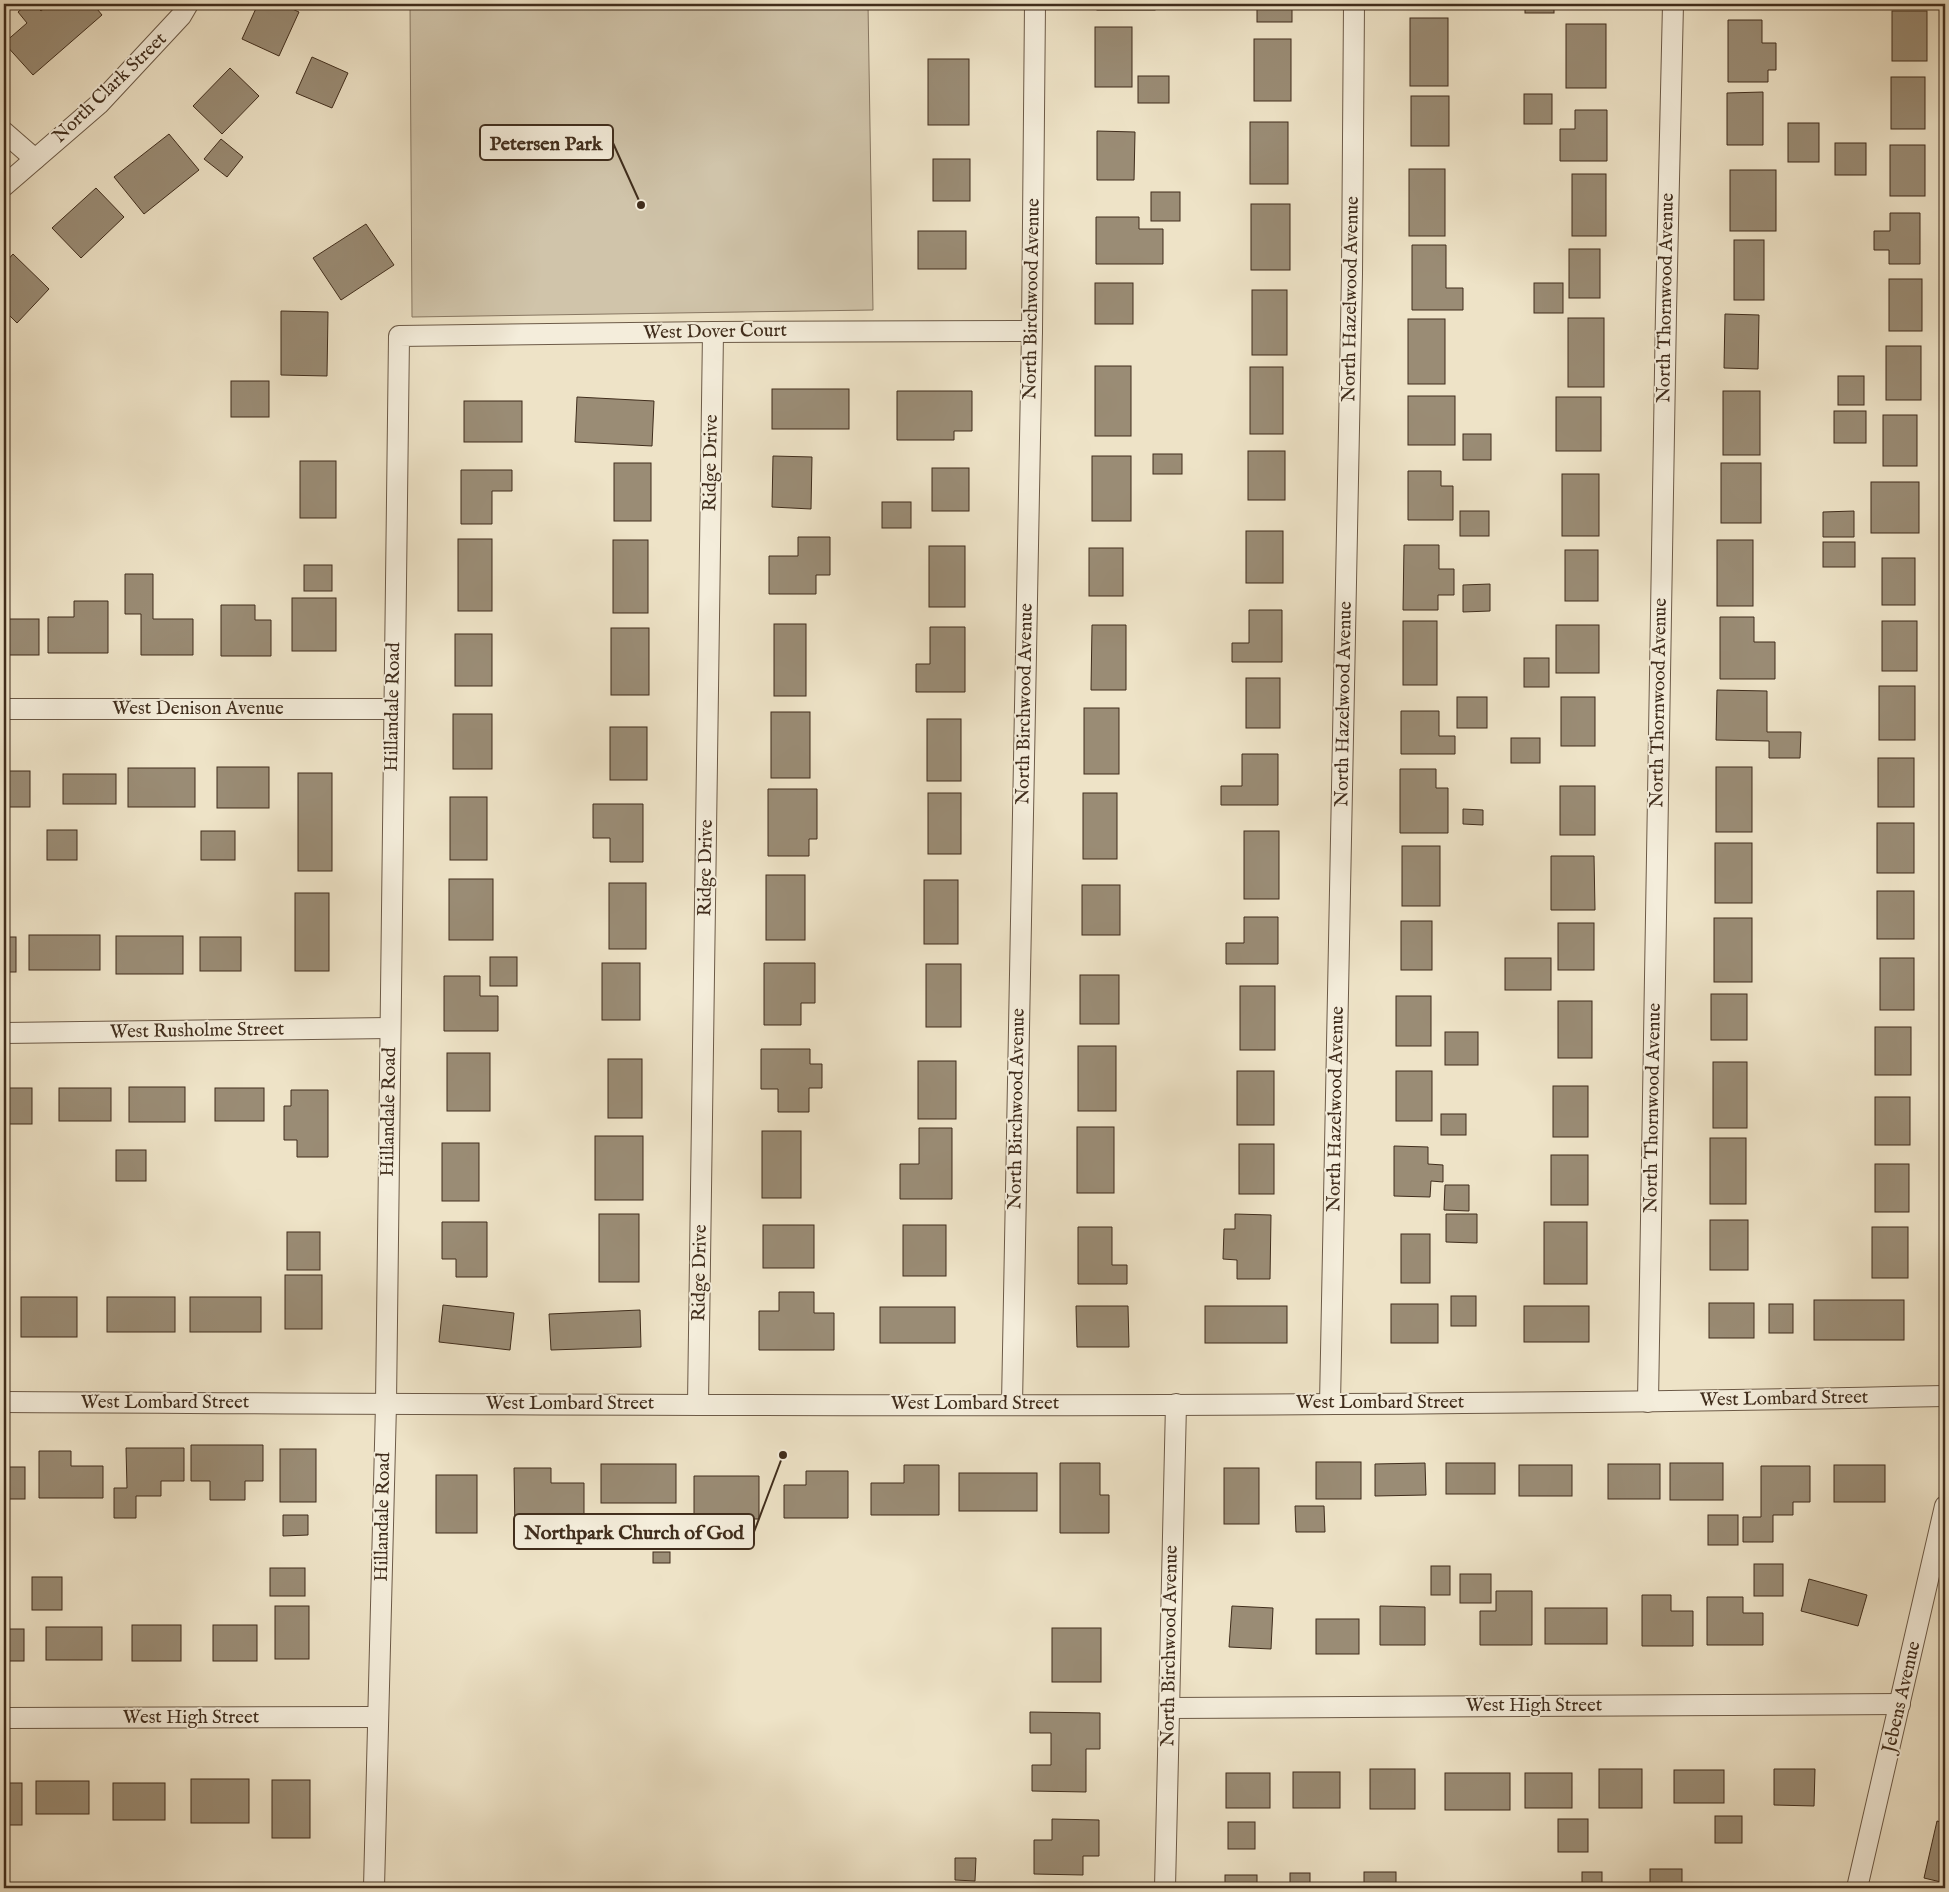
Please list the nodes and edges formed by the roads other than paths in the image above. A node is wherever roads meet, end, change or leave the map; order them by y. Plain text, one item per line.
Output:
1 (188, 4) edge
2 (1035, 4) edge
3 (1354, 4) edge
4 (1673, 4) edge
5 (4, 132) edge
6 (35, 160) junction
7 (4, 186) edge
8 (1032, 331) junction
9 (713, 332) junction
10 (399, 336) joint
11 (4, 709) edge
12 (393, 709) junction
13 (390, 1028) junction
14 (4, 1033) edge
15 (1945, 1396) edge
16 (4, 1402) edge
17 (1648, 1402) junction
18 (386, 1404) junction
19 (698, 1404) junction
20 (1012, 1404) junction
21 (1176, 1404) junction
22 (1330, 1404) junction
23 (1945, 1506) edge
24 (1900, 1704) junction
25 (1169, 1708) junction
26 (378, 1717) junction
27 (4, 1718) edge
28 (374, 1888) edge
29 (1164, 1888) edge
30 (1857, 1888) edge

1 - 6 street, North Clark Street
2 - 8 street, North Birchwood Avenue
3 - 22 street, North Hazelwood Avenue
4 - 17 street, North Thornwood Avenue
5 - 6 street
6 - 7 street, North Clark Street
8 - 9 street, West Dover Court
8 - 20 street, North Birchwood Avenue
9 - 10 street, West Dover Court
9 - 19 street, Ridge Drive
10 - 12 street, Hillandale Road
11 - 12 street, West Denison Avenue
12 - 13 street, Hillandale Road
13 - 14 street, West Rusholme Street
13 - 18 street, Hillandale Road
15 - 17 street, West Lombard Street
16 - 18 street, West Lombard Street
17 - 22 street, West Lombard Street
18 - 19 street, West Lombard Street
18 - 26 street, Hillandale Road
19 - 20 street, West Lombard Street
20 - 21 street, West Lombard Street
21 - 22 street, West Lombard Street
21 - 25 street, North Birchwood Avenue
23 - 24 street, Jebens Avenue
24 - 25 street, West High Street
24 - 30 street, Jebens Avenue
25 - 29 street, North Birchwood Avenue
26 - 27 street, West High Street
26 - 28 street, Hillandale Road

